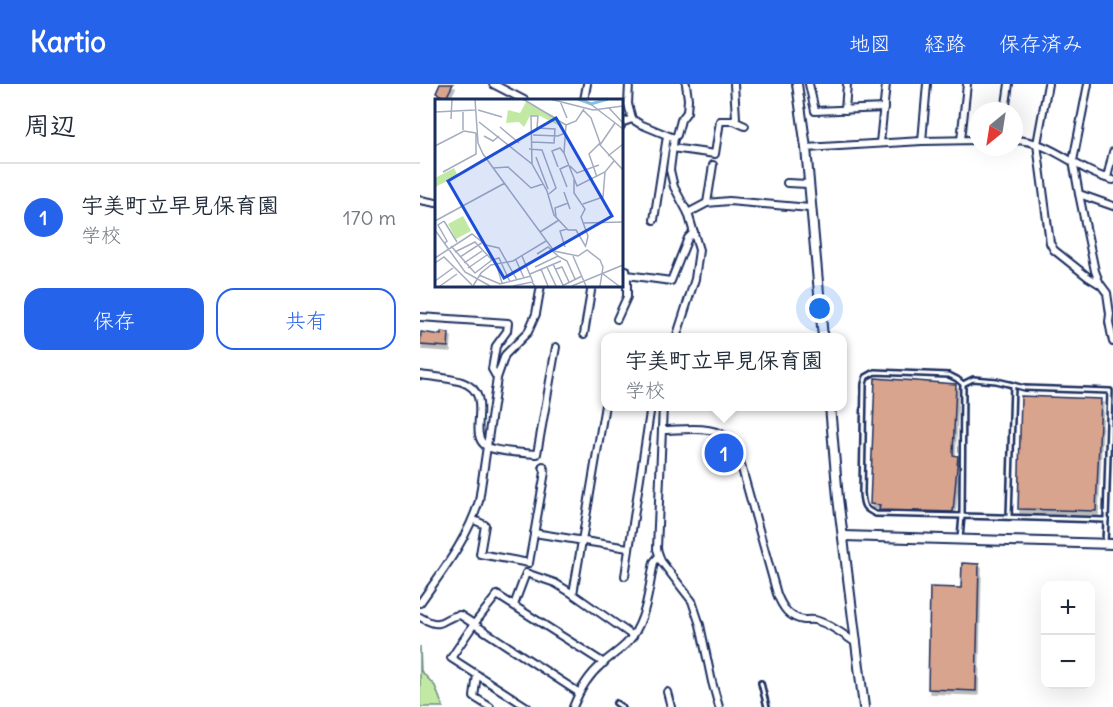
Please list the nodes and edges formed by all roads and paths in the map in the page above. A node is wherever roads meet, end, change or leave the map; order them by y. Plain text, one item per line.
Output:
1 (493, 84) edge
2 (587, 84) edge
3 (629, 84) edge
4 (686, 84) edge
5 (734, 84) edge
6 (797, 84) edge
7 (809, 84) edge
8 (848, 84) edge
9 (886, 84) edge
10 (927, 84) edge
11 (967, 84) edge
12 (1009, 84) edge
13 (1048, 84) edge
14 (1088, 84) edge
15 (522, 99) edge
16 (584, 99) edge
17 (1006, 102) edge
18 (884, 108) junction
19 (845, 110) junction
20 (632, 119) junction
21 (734, 121) junction
22 (622, 123) edge
23 (746, 126) dead end
24 (670, 137) junction
25 (961, 140) junction
26 (969, 140) edge
27 (922, 141) junction
28 (1023, 142) edge
29 (880, 143) junction
30 (1037, 144) junction
31 (672, 148) junction
32 (806, 148) junction
33 (1113, 152) edge
34 (1073, 161) junction
35 (713, 165) dead end
36 (1110, 179) edge
37 (786, 183) dead end
38 (808, 184) junction
39 (1079, 194) junction
40 (420, 201) edge
41 (435, 203) edge
42 (707, 203) junction
43 (1113, 206) edge
44 (810, 208) junction
45 (688, 213) junction
46 (654, 220) dead end
47 (694, 232) junction
48 (622, 269) edge
49 (627, 275) junction
50 (1101, 285) junction
51 (542, 286) edge
52 (592, 286) edge
53 (1112, 314) edge
54 (420, 317) edge
55 (617, 319) dead end
56 (678, 333) edge
57 (822, 333) edge
58 (585, 334) dead end
59 (1113, 342) edge
60 (556, 347) dead end
61 (420, 375) edge
62 (497, 378) junction
63 (963, 384) junction
64 (1013, 385) junction
65 (604, 411) edge
66 (650, 411) edge
67 (663, 411) edge
68 (830, 411) edge
69 (662, 430) junction
70 (487, 447) junction
71 (543, 466) dead end
72 (962, 516) junction
73 (1009, 517) junction
74 (474, 520) junction
75 (1106, 520) junction
76 (534, 533) junction
77 (843, 536) junction
78 (582, 540) junction
79 (960, 540) junction
80 (1109, 544) edge
81 (628, 548) junction
82 (658, 556) junction
83 (625, 576) dead end
84 (573, 594) junction
85 (420, 603) edge
86 (514, 605) junction
87 (420, 617) edge
88 (474, 624) junction
89 (633, 636) junction
90 (857, 643) junction
91 (604, 663) junction
92 (477, 675) junction
93 (761, 683) dead end
94 (578, 692) junction
95 (667, 692) dead end
96 (616, 703) dead end
97 (490, 707) edge
98 (527, 707) edge
99 (573, 707) edge
100 (622, 707) edge
101 (671, 707) edge
102 (719, 707) edge
103 (767, 707) edge
104 (864, 707) edge

1 - 15 street
2 - 16 street
3 - 20 street
4 - 24 street
5 - 21 street
6 - 32 street
7 - 19 street
8 - 19 street
9 - 18 street
10 - 27 street
11 - 25 street
12 - 17 street
13 - 30 street
14 - 34 street
18 - 19 street
18 - 29 street
20 - 22 street
20 - 24 street
21 - 23 street
21 - 31 street
24 - 31 street
24 - 46 street
25 - 26 street
25 - 27 street
27 - 29 street
28 - 30 street
29 - 32 street
30 - 34 street
30 - 50 street
31 - 45 street
32 - 38 street
33 - 36 street
34 - 36 street
34 - 39 street
35 - 42 street
37 - 38 street
38 - 44 street
39 - 43 street
39 - 50 street
40 - 41 street
42 - 44 street
42 - 45 street
44 - 57 street
45 - 47 street
47 - 49 street
47 - 56 street
48 - 49 street
49 - 55 street
50 - 53 street
51 - 62 street
52 - 58 street
53 - 59 street
54 - 62 street
60 - 70 street
61 - 70 street
62 - 70 street
63 - 64 lane
63 - 72 lane
63 - 72 lane
64 - 73 lane
64 - 75 lane
65 - 78 street
66 - 81 street
67 - 69 street
68 - 77 street
69 - 82 street
69 - 90 street
70 - 74 street
71 - 76 street
72 - 73 lane
72 - 79 lane
73 - 75 lane
74 - 76 street
74 - 85 street
75 - 80 lane
76 - 78 street
77 - 79 street
77 - 90 street
78 - 81 street
78 - 84 street
79 - 80 street
81 - 83 street
82 - 89 street
82 - 102 street
84 - 86 street
84 - 89 street
86 - 88 street
86 - 91 street
87 - 88 street
88 - 92 street
88 - 94 street
89 - 91 street
90 - 104 street
91 - 94 street
92 - 97 street
92 - 98 street
93 - 103 lane
94 - 99 street
95 - 101 street
96 - 100 lane

